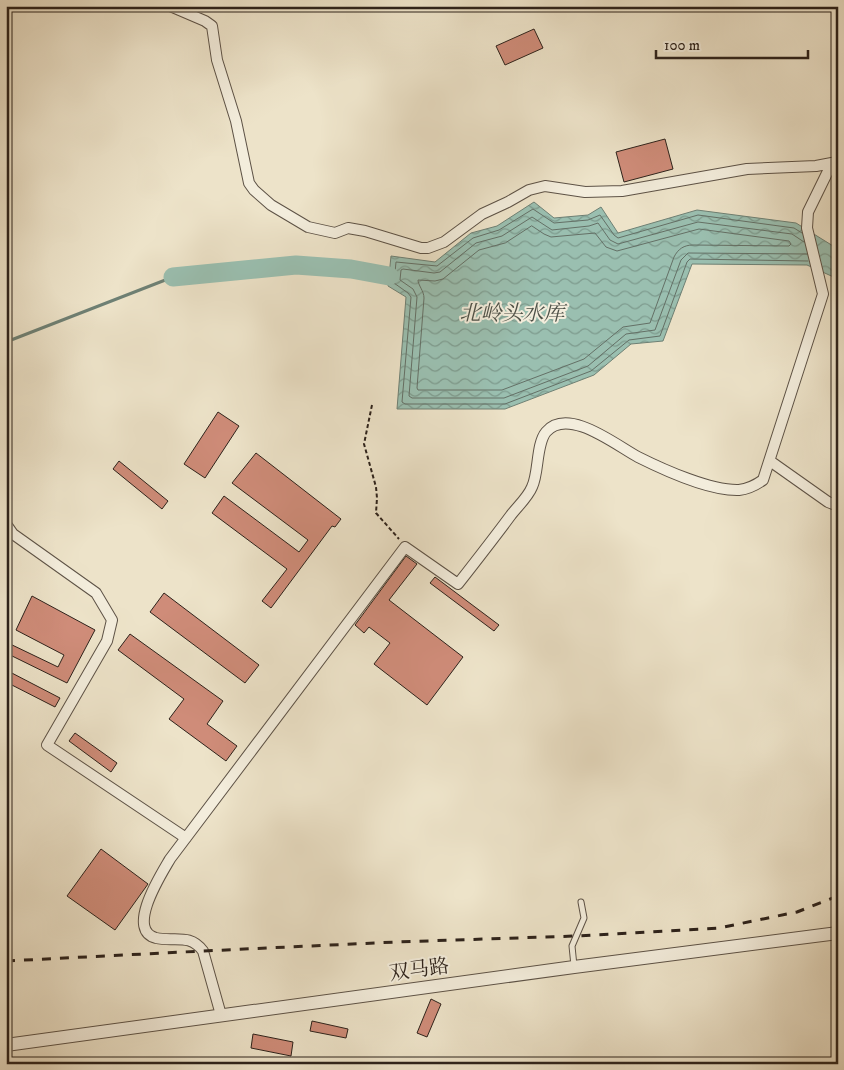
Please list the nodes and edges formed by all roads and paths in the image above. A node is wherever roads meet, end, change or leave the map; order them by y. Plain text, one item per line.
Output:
1 (170, 6) edge
2 (835, 162) edge
3 (372, 405) dead end
4 (770, 461) junction
5 (838, 506) edge
6 (6, 524) edge
7 (405, 547) junction
8 (186, 838) junction
9 (581, 902) dead end
10 (838, 933) edge
11 (574, 967) junction
12 (221, 1015) junction
13 (6, 1045) edge

1 - 2 street
2 - 4 street
3 - 7 path
4 - 5 street
4 - 7 street
6 - 8 street
7 - 8 street
8 - 12 street
9 - 11 lane
10 - 11 street, 双马路
11 - 12 street, 双马路
12 - 13 street, 双马路

